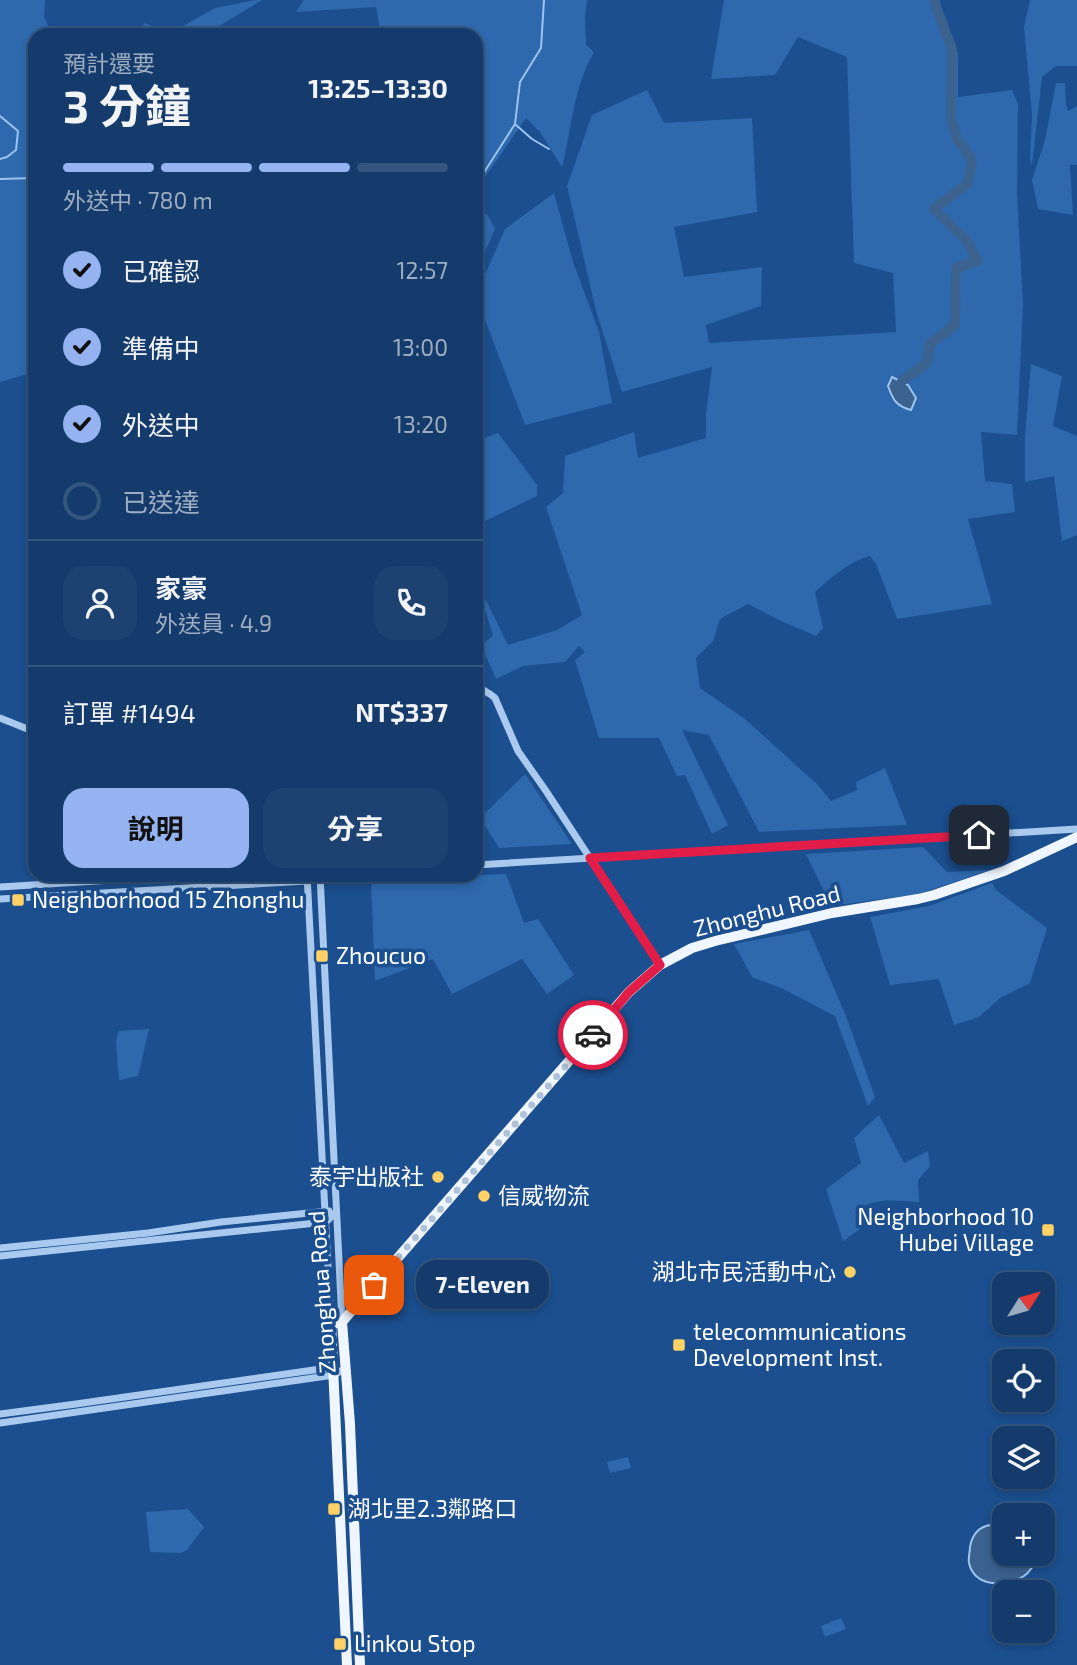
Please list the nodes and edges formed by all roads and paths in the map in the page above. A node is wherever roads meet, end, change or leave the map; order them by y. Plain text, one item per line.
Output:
1 (483, 689) edge
2 (0, 718) edge
3 (28, 729) edge
4 (1077, 829) edge
5 (1073, 839) edge
6 (590, 858) junction
7 (483, 865) edge
8 (80, 882) edge
9 (249, 882) edge
10 (307, 882) edge
11 (319, 882) edge
12 (0, 887) edge
13 (0, 899) edge
14 (660, 965) junction
15 (325, 1211) junction
16 (336, 1212) junction
17 (326, 1222) junction
18 (0, 1248) edge
19 (0, 1256) edge
20 (337, 1323) junction
21 (346, 1368) junction
22 (334, 1371) junction
23 (0, 1413) edge
24 (0, 1423) edge
25 (346, 1665) edge
26 (360, 1665) edge

1 - 6 street
2 - 3 street
4 - 6 street
5 - 14 main road, Zhonghu Road
6 - 7 street
6 - 14 street
8 - 12 street
9 - 13 street
10 - 15 street, Zhonghua Road
11 - 16 street, Zhonghua Road
14 - 20 main road, Zhonghu Road
15 - 16 street
15 - 17 street, Zhonghua Road
15 - 18 street
16 - 17 street
16 - 20 street, Zhonghua Road
17 - 19 street
17 - 20 street, Zhonghua Road
20 - 21 main road, Zhonghua Road
20 - 22 main road, Zhonghua Road
21 - 22 street
21 - 26 main road, Zhonghua Road
22 - 23 street
22 - 24 street
22 - 25 main road, Zhonghua Road

